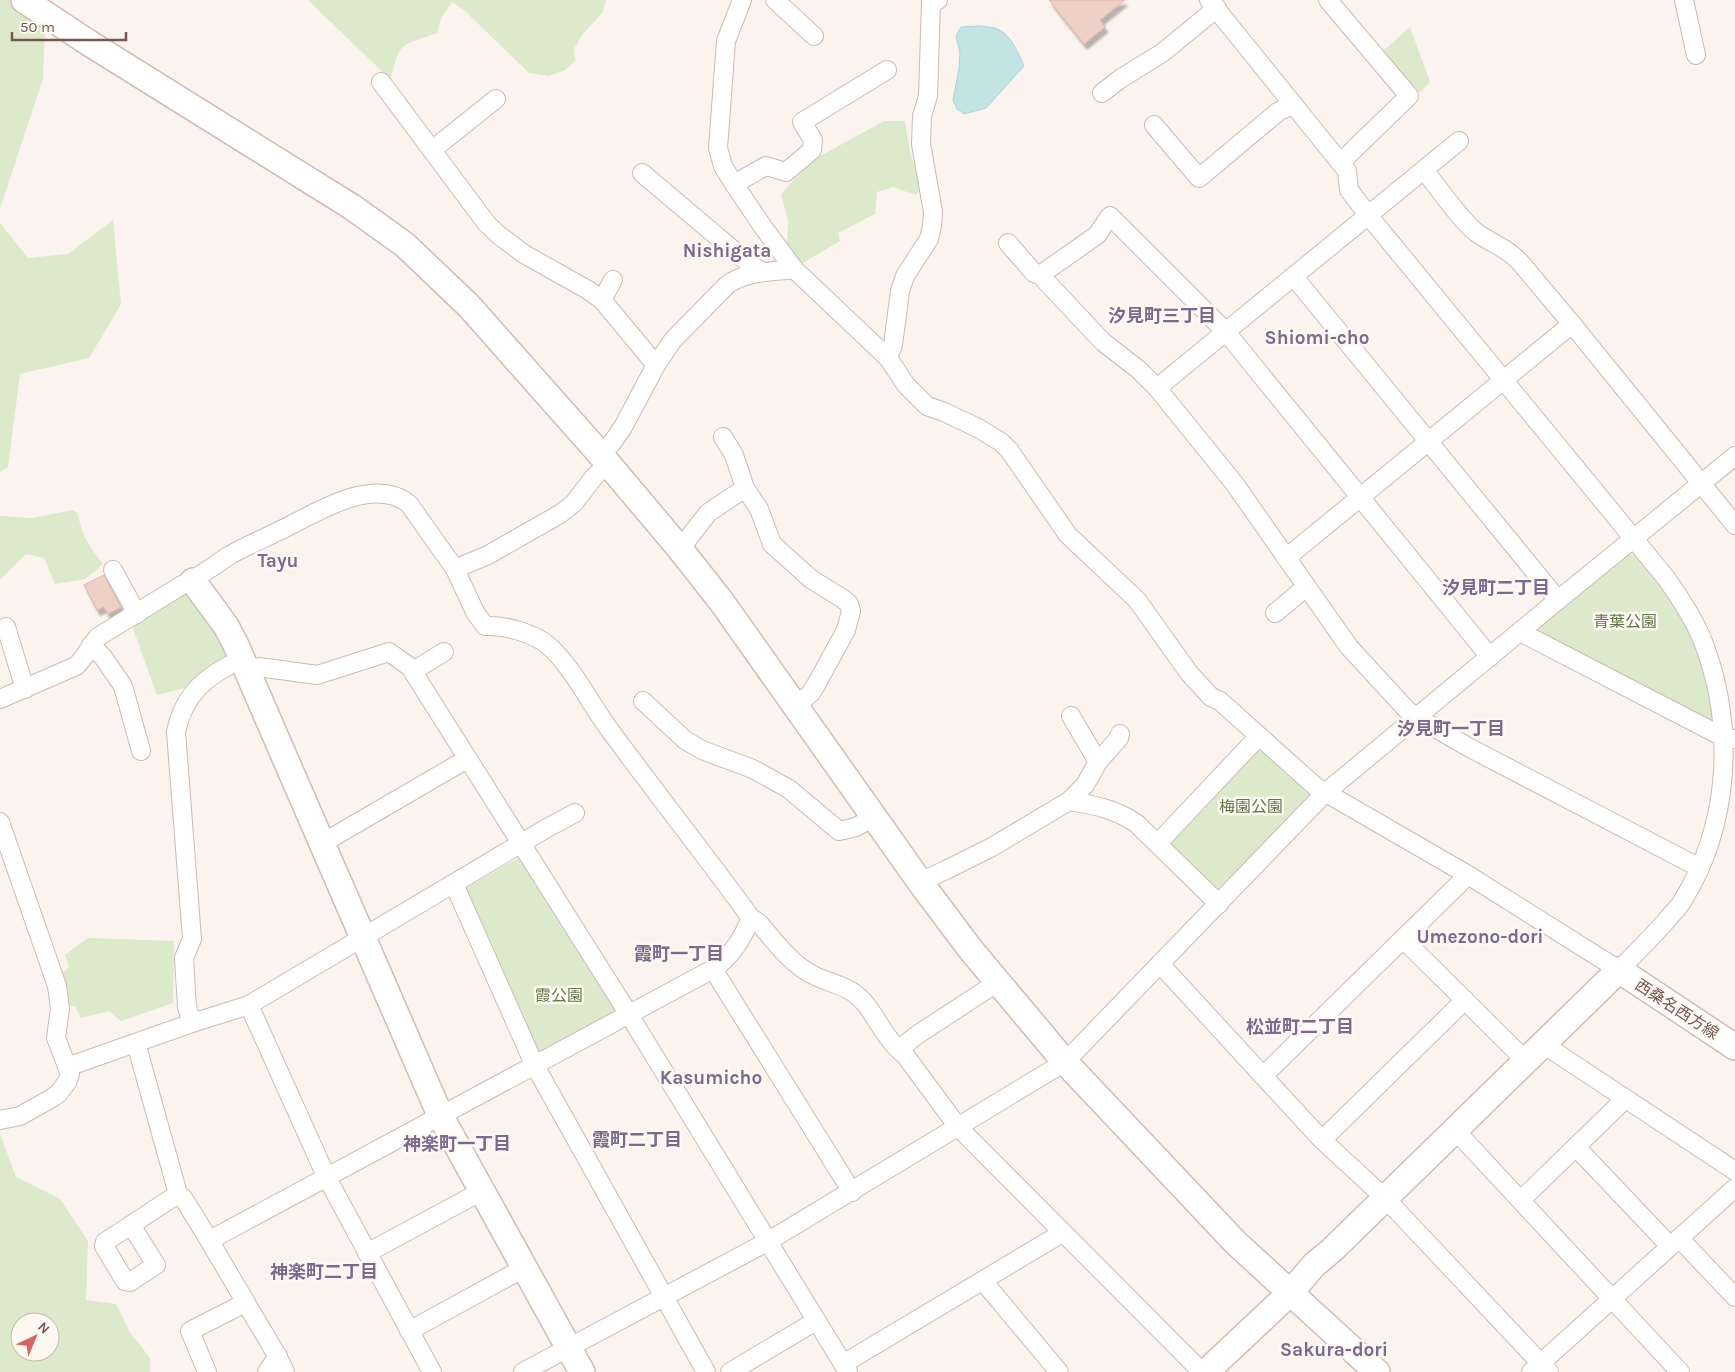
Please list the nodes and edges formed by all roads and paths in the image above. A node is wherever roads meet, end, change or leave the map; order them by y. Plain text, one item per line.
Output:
1 (24, 0) edge
2 (36, 0) edge
3 (742, 0) edge
4 (775, 0) edge
5 (938, 0) edge
6 (1328, 0) edge
7 (1684, 0) edge
8 (1213, 4) edge
9 (814, 36) dead end
10 (89, 43) junction
11 (1696, 56) dead end
12 (887, 70) dead end
13 (381, 82) dead end
14 (1102, 93) dead end
15 (496, 99) dead end
16 (1294, 104) junction
17 (1154, 125) dead end
18 (1459, 140) dead end
19 (432, 150) junction
20 (1341, 162) junction
21 (1424, 170) junction
22 (642, 173) dead end
23 (734, 184) junction
24 (1368, 215) junction
25 (1008, 243) dead end
26 (794, 269) junction
27 (763, 272) junction
28 (1040, 274) junction
29 (1294, 277) junction
30 (613, 280) dead end
31 (602, 300) junction
32 (1572, 324) junction
33 (1226, 332) junction
34 (888, 358) junction
35 (656, 365) junction
36 (1504, 380) junction
37 (1157, 388) junction
38 (723, 437) dead end
39 (1429, 442) junction
40 (1735, 456) edge
41 (604, 459) junction
42 (1701, 483) junction
43 (745, 488) junction
44 (1360, 498) junction
45 (1735, 525) edge
46 (1633, 540) junction
47 (680, 549) junction
48 (1286, 558) junction
49 (455, 569) junction
50 (113, 570) dead end
51 (192, 581) junction
52 (1306, 587) junction
53 (1558, 600) junction
54 (1275, 613) dead end
55 (137, 614) junction
56 (6, 627) dead end
57 (1520, 632) junction
58 (91, 645) junction
59 (444, 652) dead end
60 (1490, 657) junction
61 (244, 665) junction
62 (413, 671) junction
63 (25, 689) junction
64 (0, 699) edge
65 (643, 701) dead end
66 (796, 706) junction
67 (1071, 716) dead end
68 (1416, 718) junction
69 (1120, 734) dead end
70 (1259, 736) junction
71 (1730, 739) edge
72 (141, 751) dead end
73 (467, 759) junction
74 (1098, 762) junction
75 (1325, 793) junction
76 (1069, 801) junction
77 (575, 813) dead end
78 (874, 818) junction
79 (0, 822) edge
80 (1158, 842) junction
81 (321, 844) junction
82 (520, 844) junction
83 (1700, 868) junction
84 (1468, 876) junction
85 (920, 882) junction
86 (454, 884) junction
87 (1218, 904) junction
88 (751, 918) junction
89 (364, 938) junction
90 (1403, 939) junction
91 (1160, 964) junction
92 (713, 969) junction
93 (1619, 970) junction
94 (998, 982) junction
95 (1465, 1000) junction
96 (250, 1005) junction
97 (628, 1014) junction
98 (192, 1023) junction
99 (136, 1043) junction
100 (1735, 1047) edge
101 (900, 1051) junction
102 (1534, 1052) junction
103 (1065, 1062) junction
104 (534, 1064) junction
105 (67, 1067) junction
106 (1263, 1076) junction
107 (1625, 1099) junction
108 (440, 1115) junction
109 (0, 1120) edge
110 (958, 1127) junction
111 (1455, 1130) junction
112 (1322, 1140) junction
113 (1576, 1147) junction
114 (1735, 1171) edge
115 (326, 1176) junction
116 (1735, 1188) edge
117 (482, 1191) junction
118 (852, 1192) junction
119 (178, 1194) junction
120 (1385, 1198) junction
121 (1521, 1200) junction
122 (131, 1226) dead end
123 (1062, 1233) junction
124 (210, 1240) junction
125 (767, 1242) junction
126 (1675, 1242) junction
127 (367, 1253) junction
128 (524, 1268) junction
129 (983, 1281) junction
130 (1290, 1293) junction
131 (664, 1296) junction
132 (1735, 1297) edge
133 (1612, 1299) junction
134 (245, 1303) junction
135 (816, 1321) junction
136 (409, 1331) junction
137 (568, 1348) junction
138 (278, 1356) junction
139 (846, 1368) edge
140 (1540, 1369) edge
141 (206, 1372) edge
142 (267, 1372) edge
143 (285, 1372) edge
144 (432, 1372) edge
145 (522, 1372) edge
146 (582, 1372) edge
147 (706, 1372) edge
148 (730, 1372) edge
149 (1059, 1372) edge
150 (1204, 1372) edge
151 (1377, 1372) edge
152 (1680, 1372) edge

1 - 10 street
2 - 10 street
3 - 23 street
4 - 9 street
5 - 34 street
6 - 20 street
7 - 11 street
8 - 14 street
8 - 16 street
10 - 41 street
12 - 23 street
13 - 19 street
15 - 19 street
16 - 17 street
16 - 20 street
18 - 21 street
19 - 31 street
20 - 24 street
21 - 24 street
21 - 32 street
22 - 27 street
23 - 26 street
24 - 29 street
24 - 36 street
25 - 28 street
26 - 27 street
26 - 34 street
27 - 35 street
28 - 33 street
28 - 37 street
29 - 33 street
29 - 39 street
30 - 31 street
31 - 35 street
32 - 36 street
32 - 42 street
33 - 37 street
33 - 44 street
34 - 70 street
35 - 41 street
36 - 39 street
36 - 46 street
37 - 48 street
38 - 43 street
39 - 44 street
39 - 53 street
40 - 42 street
41 - 47 street
41 - 49 street
42 - 45 street
42 - 46 street
43 - 47 street
43 - 66 street
44 - 48 street
44 - 60 street
46 - 53 street
46 - 71 street
47 - 66 street
48 - 52 street
49 - 51 street
49 - 88 street
50 - 55 street
51 - 55 street
51 - 61 street
52 - 54 street
52 - 68 street
53 - 57 street
55 - 58 street
56 - 63 street
57 - 60 street
57 - 71 street
58 - 63 street
58 - 72 street
59 - 62 street
60 - 68 street
61 - 62 street
61 - 81 street
61 - 98 street
62 - 73 street
63 - 64 street
65 - 78 street
66 - 78 street
67 - 74 street
68 - 75 street
68 - 83 street
69 - 74 street
70 - 75 street
70 - 80 street
71 - 83 street
73 - 81 street
73 - 82 street
74 - 76 street
75 - 84 street
75 - 87 street
76 - 80 street
76 - 85 street
77 - 82 street
78 - 85 street
79 - 105 street
80 - 87 street
81 - 89 street
82 - 86 street
82 - 97 street
83 - 93 street
84 - 90 street
84 - 93 street
85 - 94 street
86 - 89 street
86 - 104 street
87 - 91 street
88 - 92 street
88 - 101 street
89 - 96 street
89 - 108 street
90 - 95 street
90 - 106 street
91 - 103 street
91 - 106 street
92 - 97 street
92 - 118 street
93 - 100 street, 西桑名西方線
93 - 102 street
94 - 101 street
94 - 103 street
95 - 102 street
95 - 112 street
96 - 98 street
96 - 115 street
97 - 104 street
97 - 125 street
98 - 99 street
99 - 105 street
99 - 119 street
101 - 110 street
102 - 107 street
102 - 111 street
103 - 110 street
103 - 130 street
104 - 108 street
104 - 131 street
105 - 109 street
106 - 112 street
107 - 113 street
107 - 114 street
108 - 115 street
108 - 117 street
110 - 118 street
110 - 123 street
111 - 120 street
111 - 121 street
112 - 120 street
113 - 121 street
113 - 126 street
115 - 124 street
115 - 127 street
116 - 126 street
117 - 127 street
117 - 128 street
118 - 125 street
119 - 122 street
119 - 124 street
120 - 130 street
120 - 140 street
121 - 133 street
123 - 129 street
123 - 150 street
124 - 134 street
125 - 131 street
125 - 135 street
126 - 132 street
126 - 133 street
127 - 136 street
128 - 136 street
128 - 137 street
129 - 139 street
129 - 149 street
130 - 150 street
130 - 151 street
131 - 137 street
131 - 147 street
133 - 140 street
133 - 152 street
134 - 138 street
134 - 141 street
135 - 139 street
135 - 148 street
136 - 144 street
137 - 145 street
137 - 146 street
138 - 142 street
138 - 143 street

